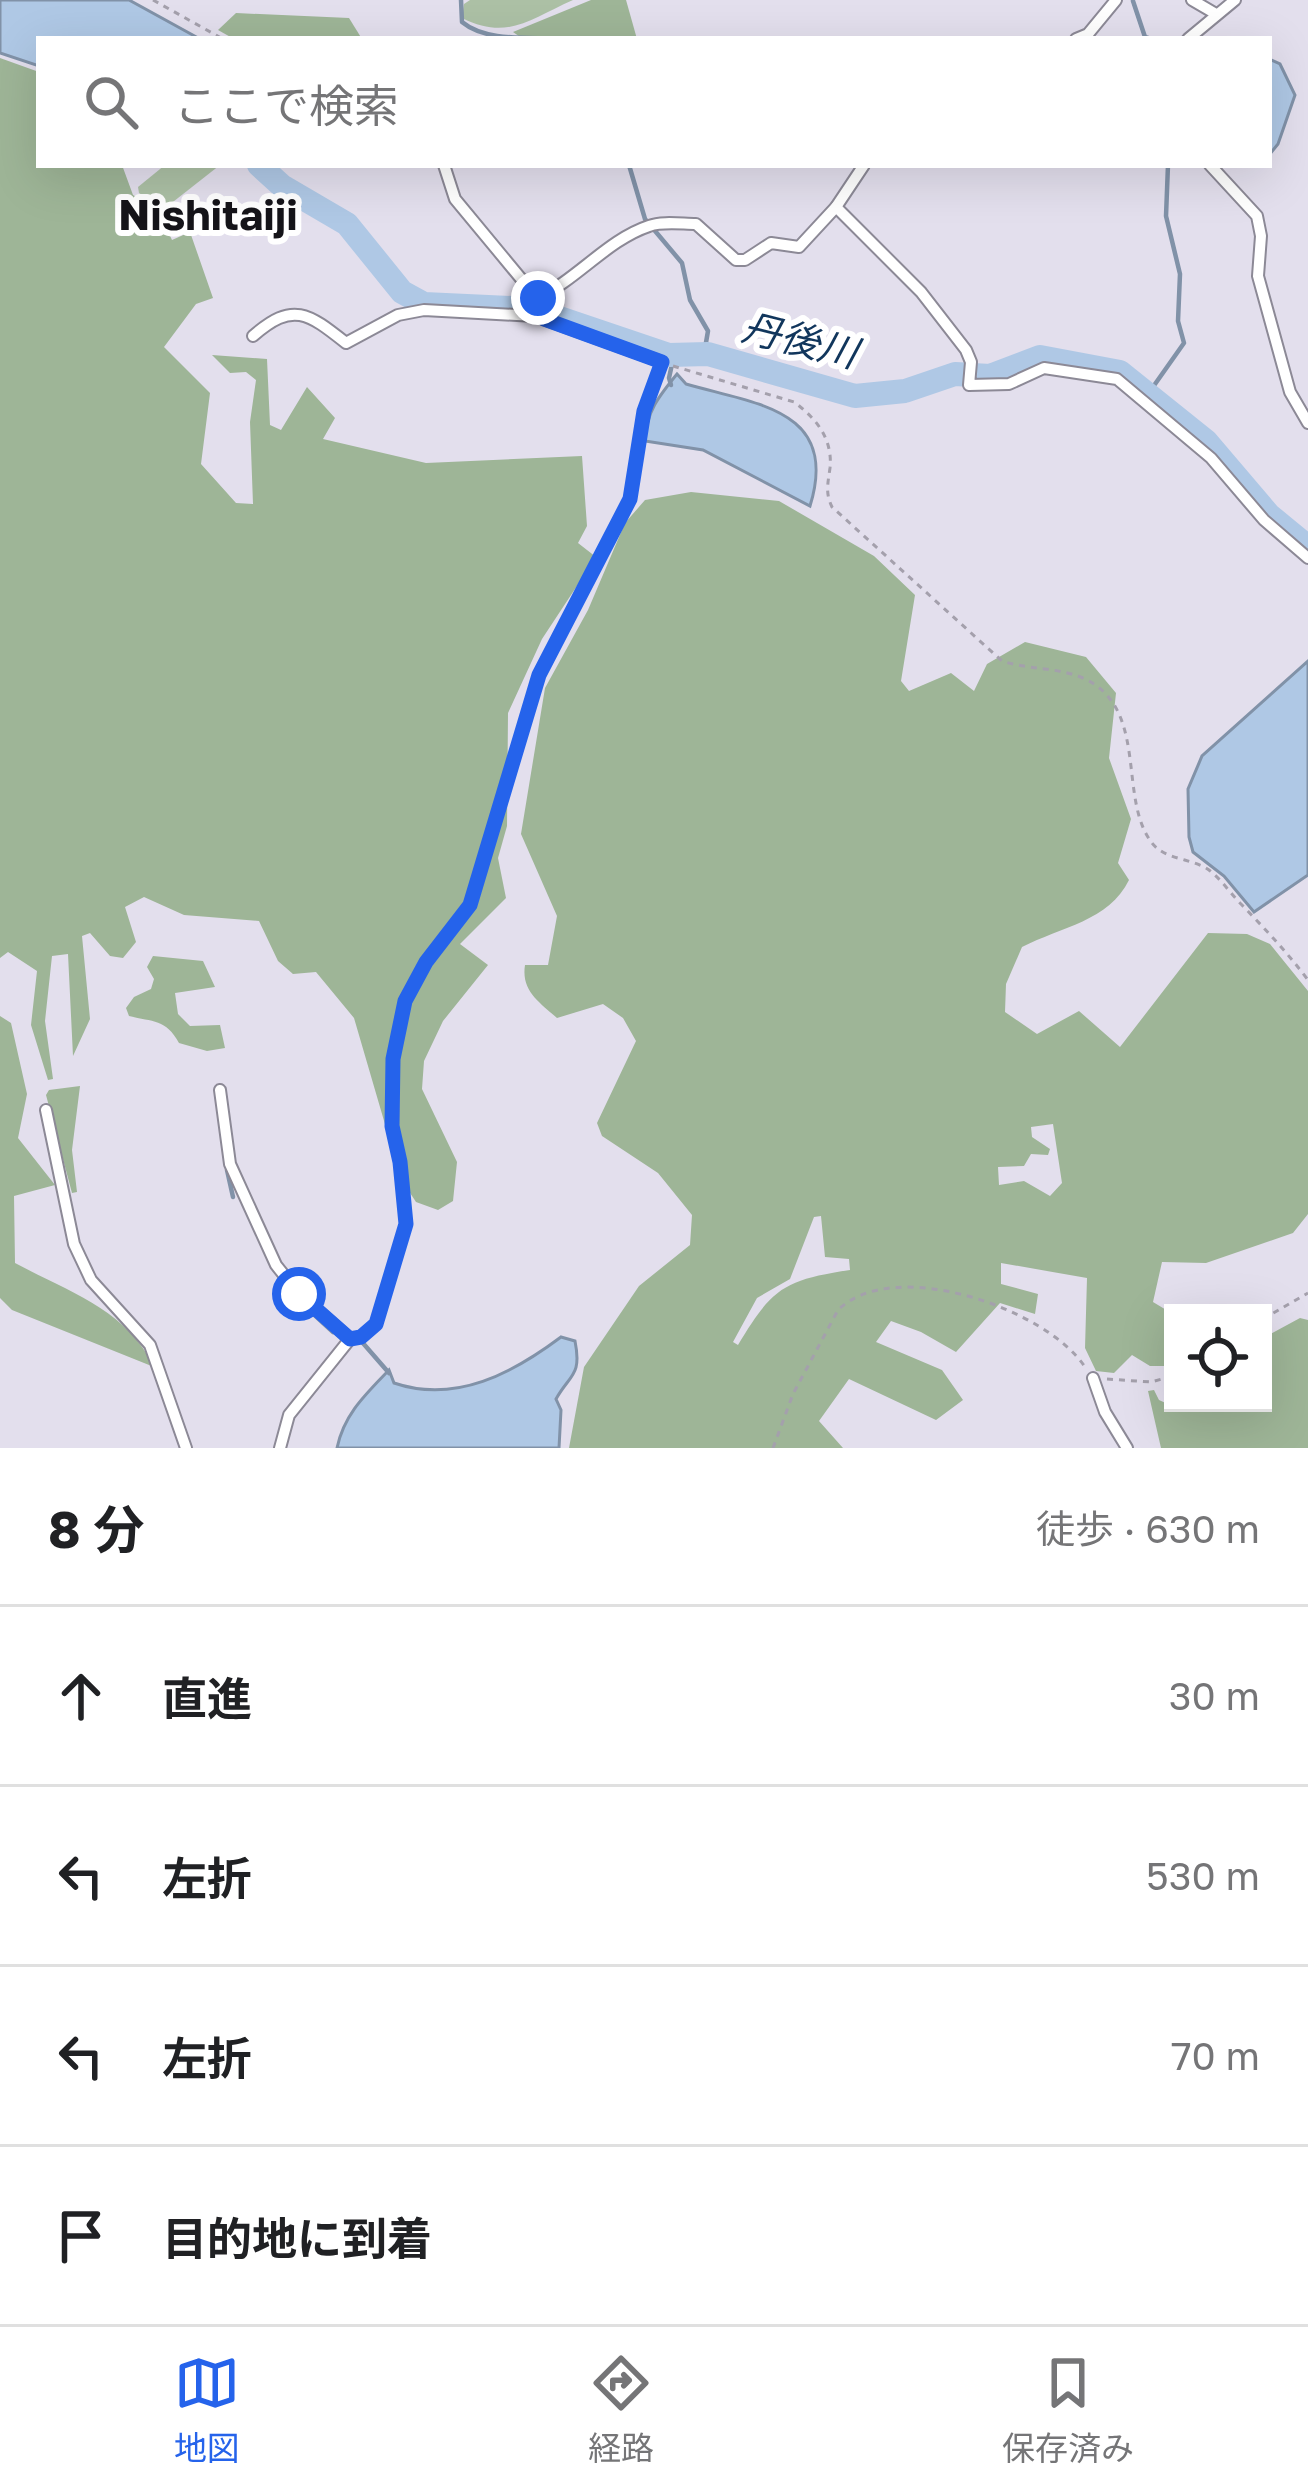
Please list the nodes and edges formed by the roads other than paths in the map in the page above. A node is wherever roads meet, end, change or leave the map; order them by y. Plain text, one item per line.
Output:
1 (1115, 0) edge
2 (1192, 0) edge
3 (1235, 0) edge
4 (1216, 14) junction
5 (1083, 36) edge
6 (1191, 36) edge
7 (445, 168) edge
8 (862, 168) edge
9 (1213, 168) edge
10 (836, 207) junction
11 (542, 310) junction
12 (253, 336) dead end
13 (662, 362) road end
14 (1308, 423) edge
15 (1308, 558) edge
16 (220, 1090) dead end
17 (46, 1109) dead end
18 (1093, 1378) road end
19 (186, 1448) edge
20 (280, 1448) edge
21 (1127, 1448) edge

1 - 5 street
2 - 4 street
3 - 4 street
4 - 6 street
7 - 11 street
8 - 10 street
9 - 14 street
10 - 11 street
10 - 15 street
11 - 12 street
11 - 13 street
16 - 20 street
17 - 19 street
18 - 21 street

